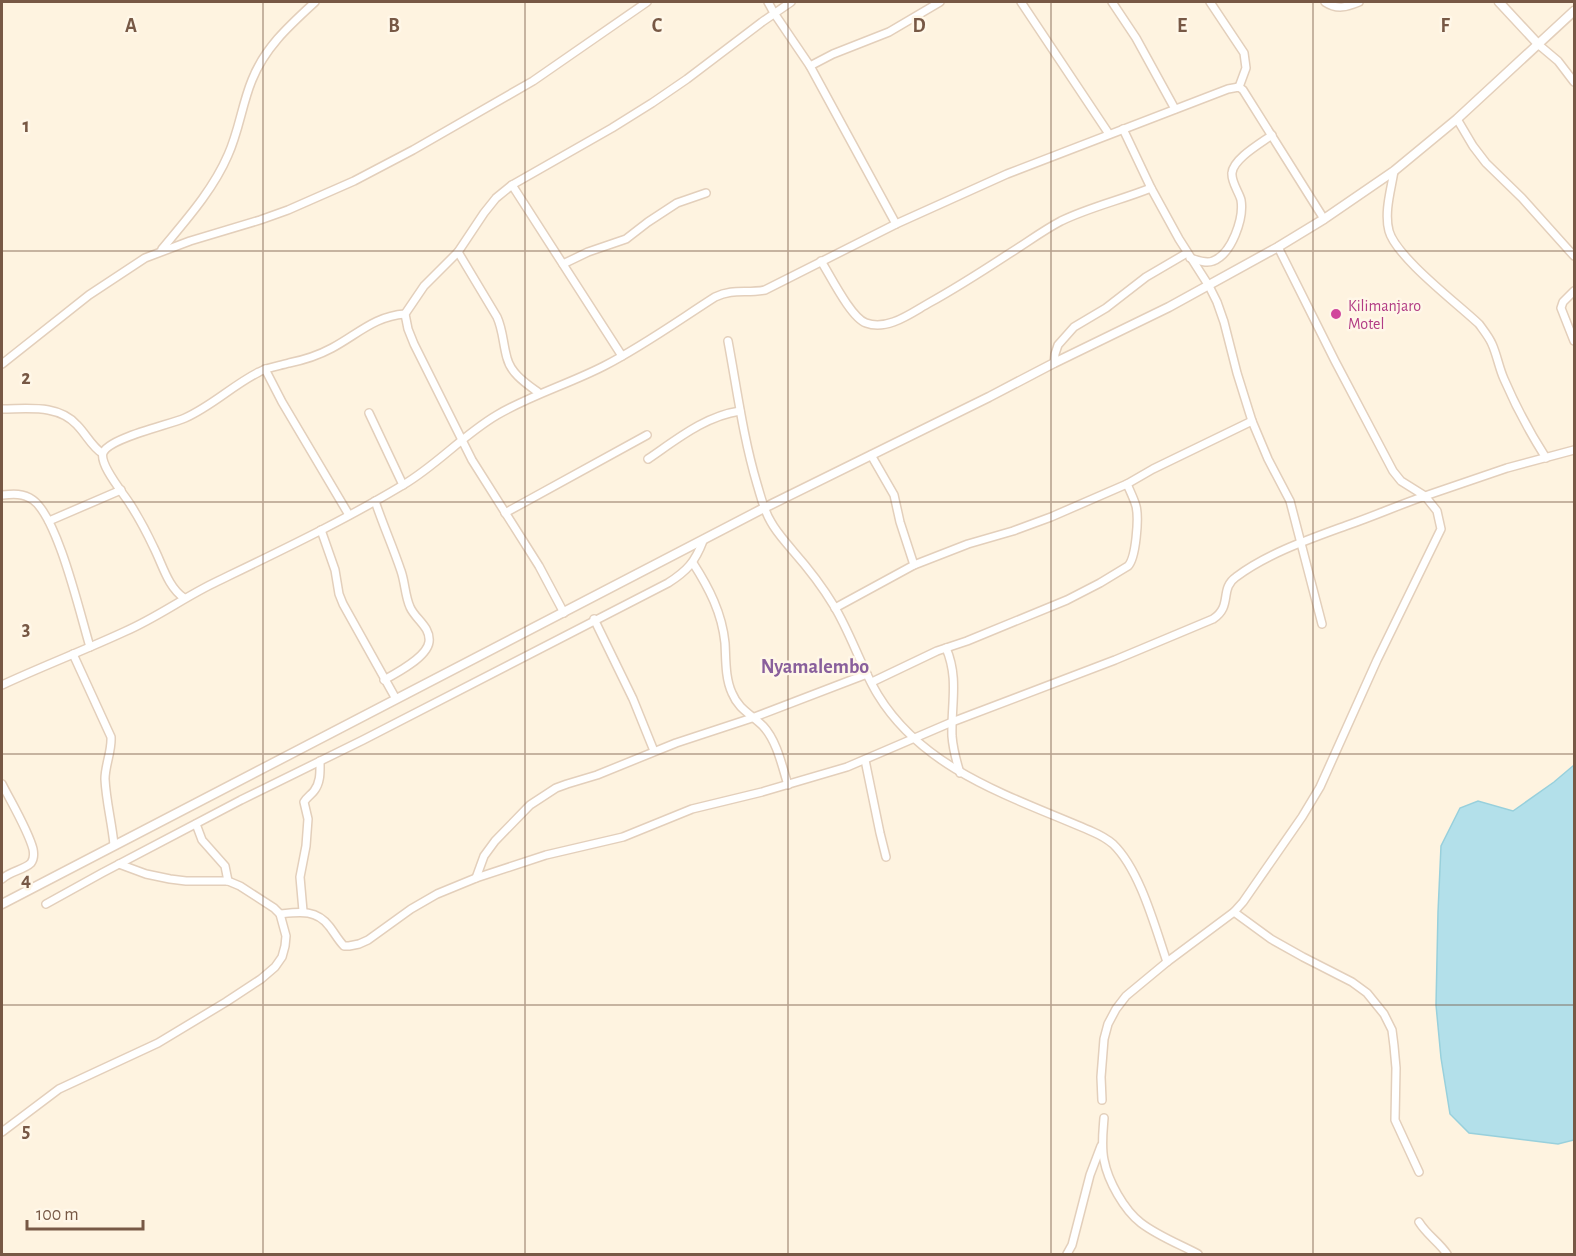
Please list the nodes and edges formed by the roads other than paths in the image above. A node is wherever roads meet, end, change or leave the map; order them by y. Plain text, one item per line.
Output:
1 (315, 2) edge
2 (647, 2) edge
3 (768, 2) edge
4 (791, 2) edge
5 (940, 2) edge
6 (1021, 2) edge
7 (1112, 2) edge
8 (1210, 2) edge
9 (1325, 2) edge
10 (1359, 2) edge
11 (1499, 2) edge
12 (1575, 11) edge
13 (774, 13) junction
14 (1539, 45) junction
15 (810, 66) junction
16 (1575, 82) edge
17 (1239, 87) junction
18 (1175, 109) junction
19 (1457, 119) junction
20 (1123, 129) junction
21 (1109, 134) junction
22 (1272, 135) junction
23 (1394, 171) junction
24 (512, 185) junction
25 (1151, 188) junction
26 (706, 193) dead end
27 (1324, 219) junction
28 (896, 224) junction
29 (1278, 247) junction
30 (160, 251) junction
31 (458, 252) junction
32 (1189, 256) junction
33 (1575, 256) edge
34 (821, 261) junction
35 (563, 264) junction
36 (1209, 286) junction
37 (1575, 291) edge
38 (405, 314) junction
39 (728, 341) dead end
40 (1575, 341) edge
41 (622, 356) junction
42 (1054, 363) junction
43 (2, 364) edge
44 (265, 369) junction
45 (538, 393) junction
46 (2, 410) edge
47 (740, 411) junction
48 (369, 413) dead end
49 (1252, 421) junction
50 (647, 435) dead end
51 (461, 439) junction
52 (1575, 450) edge
53 (102, 453) junction
54 (871, 455) junction
55 (1546, 458) junction
56 (648, 459) dead end
57 (1127, 484) junction
58 (403, 485) junction
59 (121, 490) junction
60 (2, 495) edge
61 (1425, 496) junction
62 (375, 501) junction
63 (764, 508) junction
64 (505, 513) junction
65 (349, 515) junction
66 (49, 521) junction
67 (321, 530) junction
68 (703, 541) junction
69 (1301, 542) junction
70 (693, 563) junction
71 (914, 565) junction
72 (184, 598) junction
73 (836, 608) junction
74 (564, 613) junction
75 (594, 619) junction
76 (1322, 624) dead end
77 (90, 646) junction
78 (946, 648) junction
79 (73, 654) junction
80 (867, 674) junction
81 (384, 680) junction
82 (872, 682) junction
83 (2, 685) edge
84 (396, 699) junction
85 (752, 718) junction
86 (952, 722) junction
87 (914, 738) junction
88 (654, 751) junction
89 (865, 760) junction
90 (321, 761) junction
91 (960, 772) junction
92 (2, 784) edge
93 (788, 785) junction
94 (196, 824) junction
95 (114, 845) junction
96 (886, 857) dead end
97 (119, 864) junction
98 (476, 878) junction
99 (2, 879) edge
100 (228, 881) junction
101 (3, 900) edge
102 (46, 904) dead end
103 (303, 911) junction
104 (1234, 912) junction
105 (280, 914) junction
106 (1167, 962) junction
107 (1102, 1100) dead end
108 (1104, 1118) dead end
109 (2, 1132) edge
110 (1102, 1144) junction
111 (1419, 1172) dead end
112 (1419, 1222) dead end
113 (1067, 1254) edge
114 (1198, 1254) edge
115 (1447, 1254) edge

1 - 30 street
2 - 30 street
3 - 13 street
4 - 13 street
5 - 15 street
6 - 21 street
7 - 18 street
8 - 17 street
9 - 10 street
11 - 14 street
12 - 14 street
13 - 15 street
13 - 24 street
14 - 16 street
14 - 19 street
15 - 28 street
17 - 18 street
17 - 22 street
18 - 20 street
19 - 23 street
19 - 33 street
20 - 21 street
20 - 25 street
21 - 28 street
22 - 27 street
22 - 32 street
23 - 27 street
23 - 55 street
24 - 31 street
24 - 35 street
25 - 32 street
25 - 34 street
26 - 35 street
27 - 29 street
28 - 34 street
29 - 36 street
29 - 61 street
30 - 43 street
31 - 38 street
31 - 45 street
32 - 36 street
32 - 42 street
34 - 41 street
35 - 41 street
36 - 42 street
36 - 49 street
37 - 40 street
38 - 44 street
38 - 51 street
39 - 47 street
41 - 45 street
42 - 54 street
44 - 53 street
44 - 65 street
45 - 51 street
46 - 53 street
47 - 56 street
47 - 63 street
48 - 58 street
49 - 57 street
49 - 69 street
50 - 64 street
51 - 58 street
51 - 64 street
52 - 55 street
53 - 59 street
54 - 63 street
54 - 71 street
55 - 61 street
57 - 71 street
57 - 78 street
58 - 62 street
59 - 66 street
59 - 72 street
60 - 66 street
61 - 69 street
61 - 104 street
62 - 65 street
62 - 81 street
63 - 68 street
63 - 73 street
64 - 74 street
65 - 67 street
66 - 77 street
67 - 72 street
67 - 81 street
68 - 70 street
68 - 74 street
69 - 76 street
69 - 86 street
70 - 75 street
70 - 85 street
71 - 73 street
72 - 77 street
73 - 80 street
74 - 84 street
75 - 88 street
75 - 90 street
77 - 79 street
78 - 82 street
78 - 86 street
79 - 83 street
79 - 95 street
80 - 82 street
80 - 85 street
81 - 84 street
82 - 87 street
84 - 95 street
85 - 88 street
85 - 93 street
86 - 87 street
86 - 91 street
87 - 89 street
87 - 91 street
88 - 98 street
89 - 93 street
89 - 96 street
90 - 94 street
90 - 103 street
91 - 106 street
92 - 99 street
93 - 98 street
94 - 97 street
94 - 100 street
95 - 101 street
97 - 100 street
97 - 102 street
98 - 103 street
100 - 105 street
103 - 105 street
104 - 106 street
104 - 111 street
105 - 109 street
106 - 107 street
108 - 110 street
110 - 113 street
110 - 114 street
112 - 115 street

